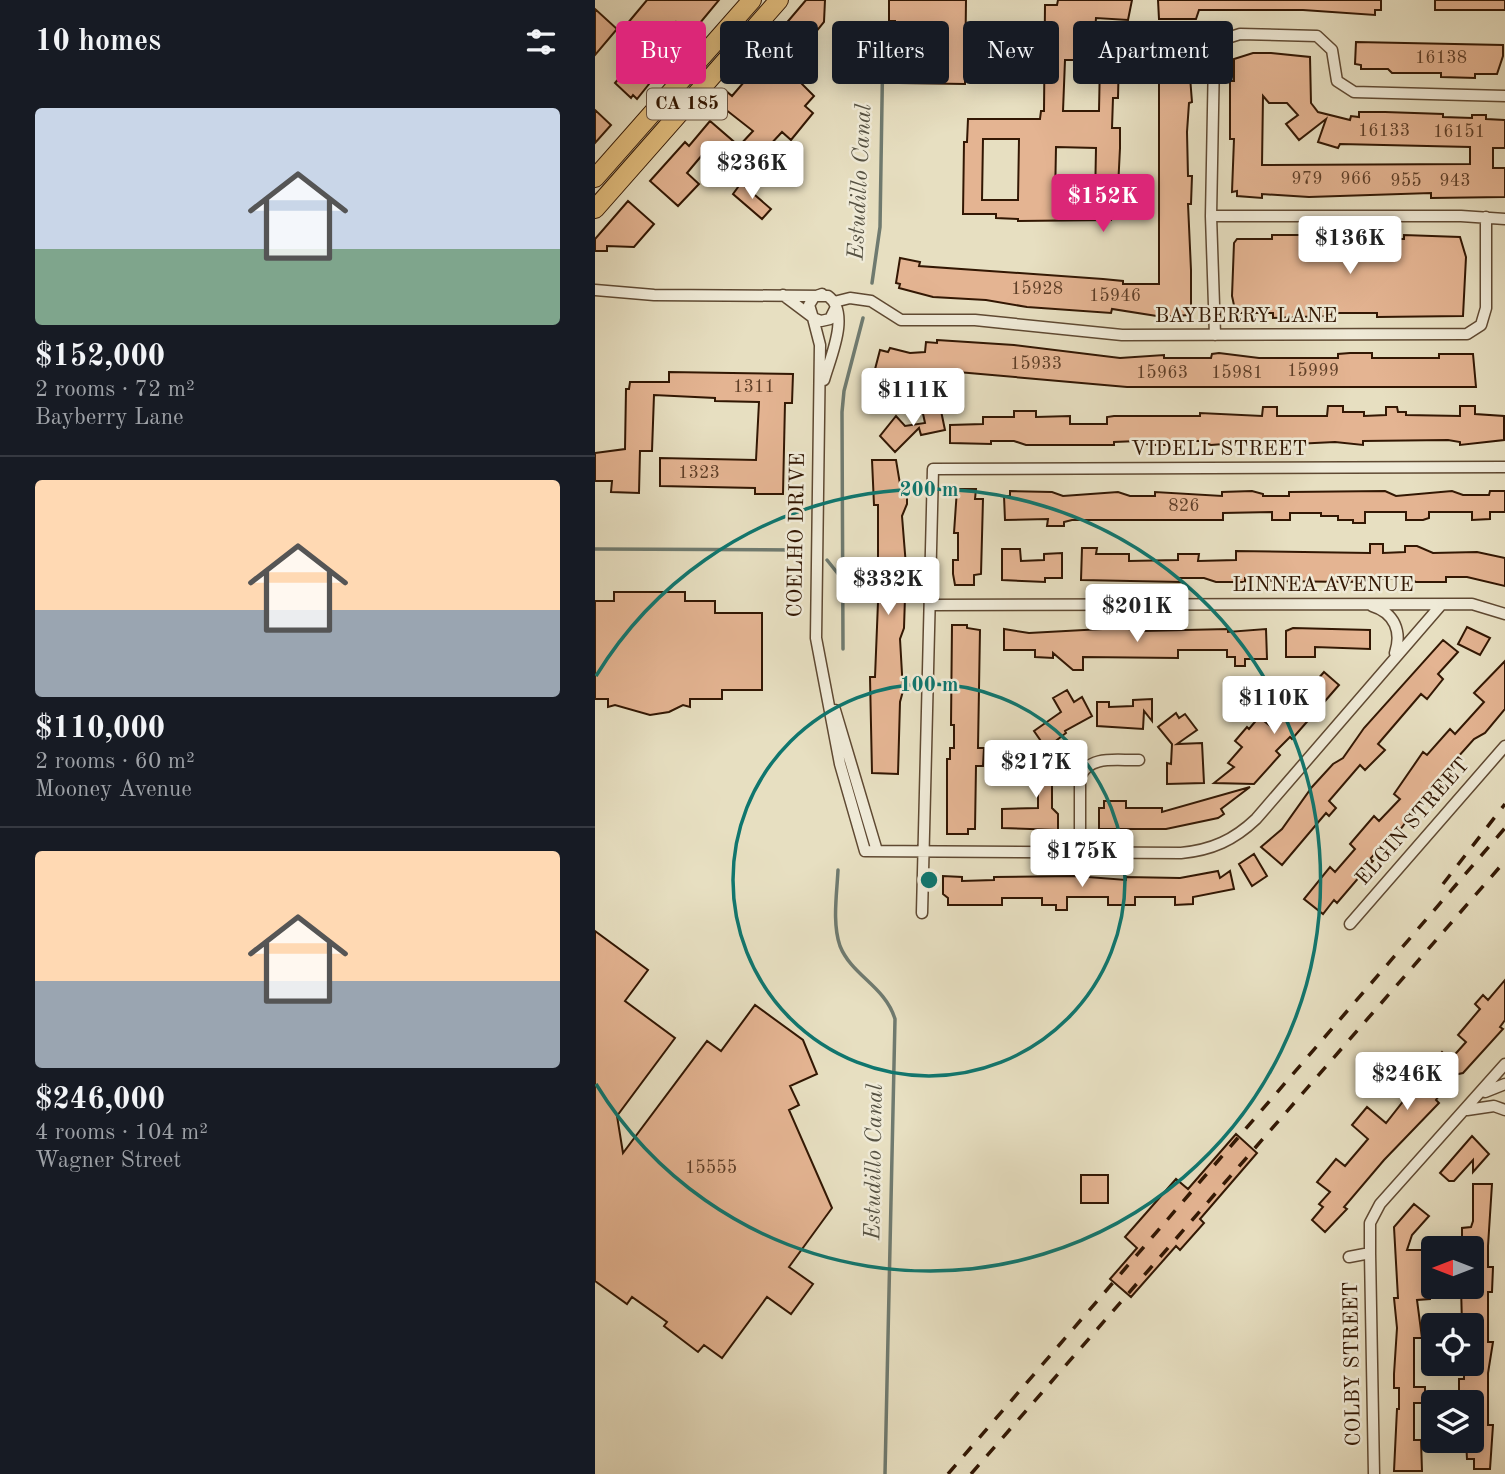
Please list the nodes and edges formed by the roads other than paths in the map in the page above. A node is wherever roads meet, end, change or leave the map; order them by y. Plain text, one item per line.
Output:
1 (752, 0) edge
2 (779, 0) edge
3 (1505, 96) edge
4 (595, 178) edge
5 (595, 209) edge
6 (1211, 216) junction
7 (1486, 218) junction
8 (1505, 219) edge
9 (595, 290) edge
10 (823, 294) junction
11 (783, 295) junction
12 (835, 304) junction
13 (812, 317) junction
14 (1215, 335) junction
15 (819, 400) junction
16 (1505, 467) edge
17 (930, 605) junction
18 (1370, 605) junction
19 (1441, 605) junction
20 (1505, 614) edge
21 (1391, 662) junction
22 (822, 670) junction
23 (1505, 746) edge
24 (1139, 760) dead end
25 (877, 851) junction
26 (924, 852) junction
27 (1080, 853) junction
28 (922, 913) dead end
29 (1350, 924) dead end
30 (1505, 1064) edge
31 (1505, 1084) edge
32 (1480, 1095) junction
33 (1467, 1110) junction
34 (1505, 1110) edge
35 (1370, 1253) junction
36 (1349, 1256) dead end
37 (1374, 1474) edge

1 - 4 main road, CA 185
2 - 5 main road, CA 185
3 - 6 street
6 - 7 street
6 - 14 street
7 - 8 street
7 - 14 street, BAYBERRY LANE
9 - 11 street
10 - 11 street
10 - 12 street
10 - 13 street
11 - 13 street
12 - 13 street
12 - 14 street, BAYBERRY LANE
12 - 15 street, COELHO DRIVE
13 - 15 street, COELHO DRIVE
15 - 22 street, COELHO DRIVE
16 - 17 street, VIDELL STREET
17 - 18 street, LINNEA AVENUE
17 - 26 street
18 - 19 street, LINNEA AVENUE
18 - 21 street
19 - 20 street, LINNEA AVENUE
19 - 21 street
21 - 27 street
22 - 25 street, COELHO DRIVE
22 - 25 street, COELHO DRIVE
23 - 29 street, ELGIN STREET
24 - 27 street
25 - 26 street
26 - 27 street
26 - 28 street
30 - 32 street, COLBY STREET
31 - 32 street
32 - 33 street, COLBY STREET
33 - 34 street
33 - 35 street, COLBY STREET
35 - 36 street
35 - 37 street, COLBY STREET

